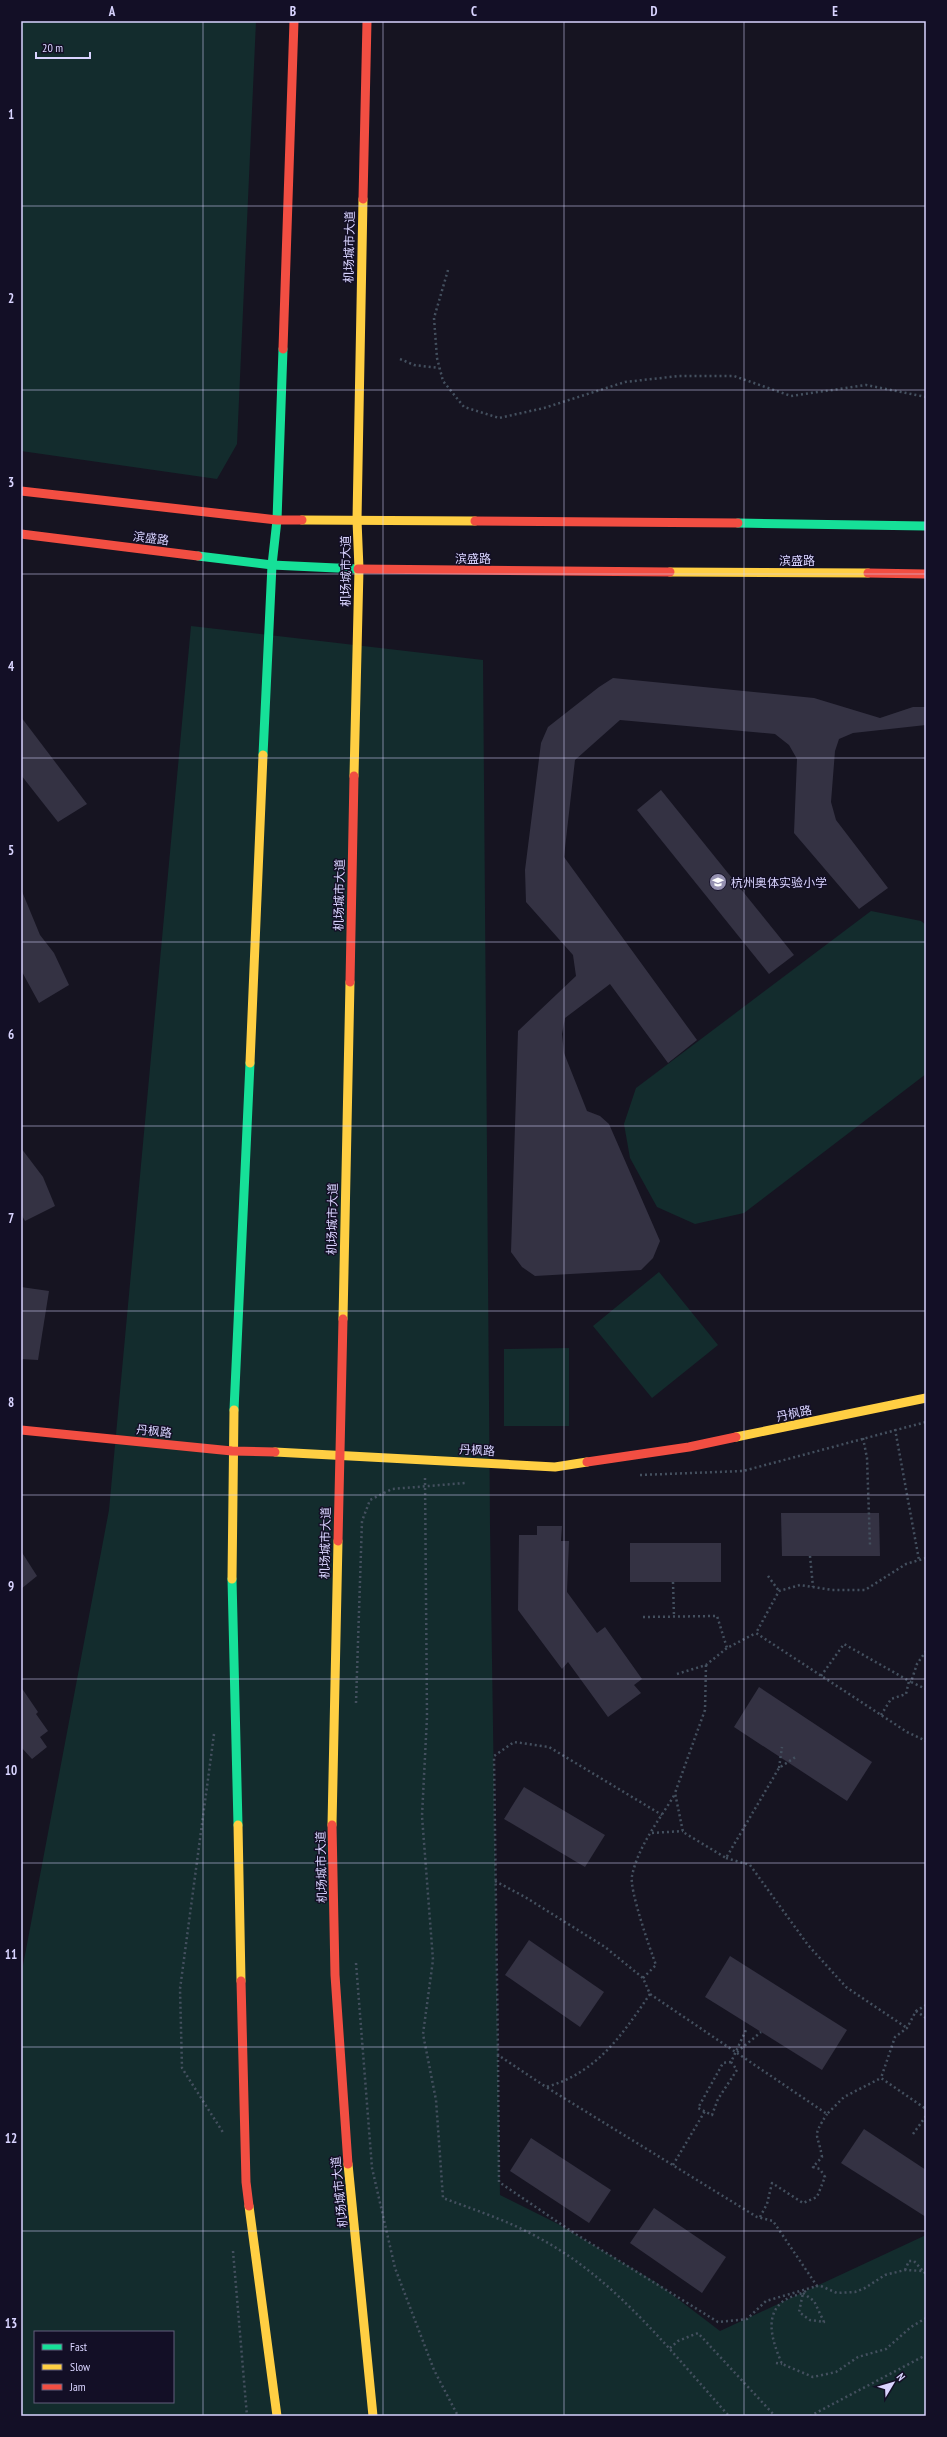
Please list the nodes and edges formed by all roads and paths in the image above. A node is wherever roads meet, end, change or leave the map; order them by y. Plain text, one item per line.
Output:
1 (294, 21) edge
2 (367, 21) edge
3 (448, 270) dead end
4 (400, 359) dead end
5 (439, 368) junction
6 (926, 397) edge
7 (21, 491) edge
8 (277, 520) junction
9 (357, 520) junction
10 (926, 526) edge
11 (21, 534) edge
12 (272, 565) junction
13 (358, 569) junction
14 (926, 574) edge
15 (926, 1398) edge
16 (895, 1429) dead end
17 (21, 1430) edge
18 (863, 1438) dead end
19 (232, 1450) junction
20 (339, 1454) junction
21 (425, 1459) junction
22 (425, 1484) junction
23 (870, 1545) dead end
24 (810, 1556) dead end
25 (926, 1558) edge
26 (920, 1560) junction
27 (768, 1576) dead end
28 (673, 1582) dead end
29 (813, 1587) junction
30 (779, 1591) junction
31 (642, 1617) dead end
32 (674, 1617) junction
33 (756, 1633) junction
34 (727, 1648) junction
35 (926, 1651) edge
36 (706, 1665) junction
37 (677, 1674) dead end
38 (821, 1676) junction
39 (910, 1681) junction
40 (926, 1689) edge
41 (356, 1705) dead end
42 (881, 1715) junction
43 (215, 1727) dead end
44 (926, 1741) edge
45 (782, 1747) dead end
46 (797, 1756) dead end
47 (779, 1768) junction
48 (675, 1793) junction
49 (662, 1815) junction
50 (683, 1831) junction
51 (651, 1833) junction
52 (726, 1858) junction
53 (495, 1881) junction
54 (356, 1956) dead end
55 (643, 1978) junction
56 (650, 1994) junction
57 (926, 2006) edge
58 (916, 2011) junction
59 (926, 2018) edge
60 (908, 2028) junction
61 (746, 2030) dead end
62 (761, 2032) dead end
63 (737, 2053) junction
64 (498, 2055) junction
65 (731, 2062) junction
66 (881, 2078) junction
67 (546, 2087) junction
68 (926, 2109) edge
69 (705, 2111) junction
70 (827, 2114) junction
71 (926, 2116) edge
72 (913, 2134) dead end
73 (225, 2141) dead end
74 (672, 2165) junction
75 (760, 2218) junction
76 (233, 2249) dead end
77 (905, 2270) junction
78 (923, 2271) junction
79 (926, 2274) edge
80 (817, 2286) junction
81 (811, 2288) junction
82 (802, 2293) junction
83 (926, 2318) edge
84 (670, 2348) junction
85 (926, 2355) edge
86 (776, 2363) dead end
87 (782, 2364) junction
88 (247, 2416) edge
89 (277, 2416) edge
90 (373, 2416) edge
91 (458, 2416) edge
92 (729, 2416) edge
93 (775, 2416) edge
94 (810, 2416) edge

1 - 8 main road
2 - 9 main road, 机场城市大道
3 - 5 path
4 - 5 path
5 - 6 path
7 - 8 main road
8 - 9 main road
8 - 12 main road
9 - 10 main road
9 - 13 main road, 机场城市大道
11 - 12 main road, 滨盛路
12 - 13 main road, 滨盛路
12 - 19 main road
13 - 14 main road, 滨盛路
13 - 20 main road, 机场城市大道
15 - 21 main road, 丹枫路
16 - 26 path
17 - 19 main road, 丹枫路
18 - 23 path
19 - 20 main road, 丹枫路
19 - 89 main road
20 - 21 main road, 丹枫路
20 - 90 main road, 机场城市大道
21 - 22 path
22 - 41 path
22 - 84 path
24 - 29 path
25 - 26 path
26 - 29 path
27 - 30 path
28 - 32 path
29 - 30 path
30 - 33 path
31 - 32 path
32 - 34 path
33 - 34 path
33 - 38 path
34 - 36 path
35 - 39 path
36 - 37 path
36 - 48 path
38 - 39 path
38 - 42 path
39 - 40 path
39 - 42 path
42 - 44 path
43 - 73 path
45 - 47 path
46 - 47 path
47 - 52 path
48 - 49 path
48 - 50 path
49 - 51 path
49 - 53 path
50 - 51 path
50 - 52 path
51 - 55 path
52 - 60 path
53 - 55 path
53 - 64 path
54 - 91 path
55 - 56 path
56 - 63 path
56 - 67 path
57 - 58 path
58 - 59 path
58 - 60 path
60 - 66 path
61 - 63 path
62 - 63 path
63 - 65 path
63 - 70 path
64 - 67 path
64 - 81 path
65 - 69 path
65 - 69 path
66 - 68 path
66 - 70 path
67 - 74 path
69 - 74 path
70 - 75 path
71 - 72 path
74 - 75 path
75 - 80 path
76 - 88 path
77 - 78 path
77 - 78 path
77 - 80 path
78 - 79 path
80 - 81 path
81 - 82 path
82 - 82 path
82 - 87 path
83 - 87 path
84 - 92 path
84 - 93 path
85 - 94 path
86 - 87 path

